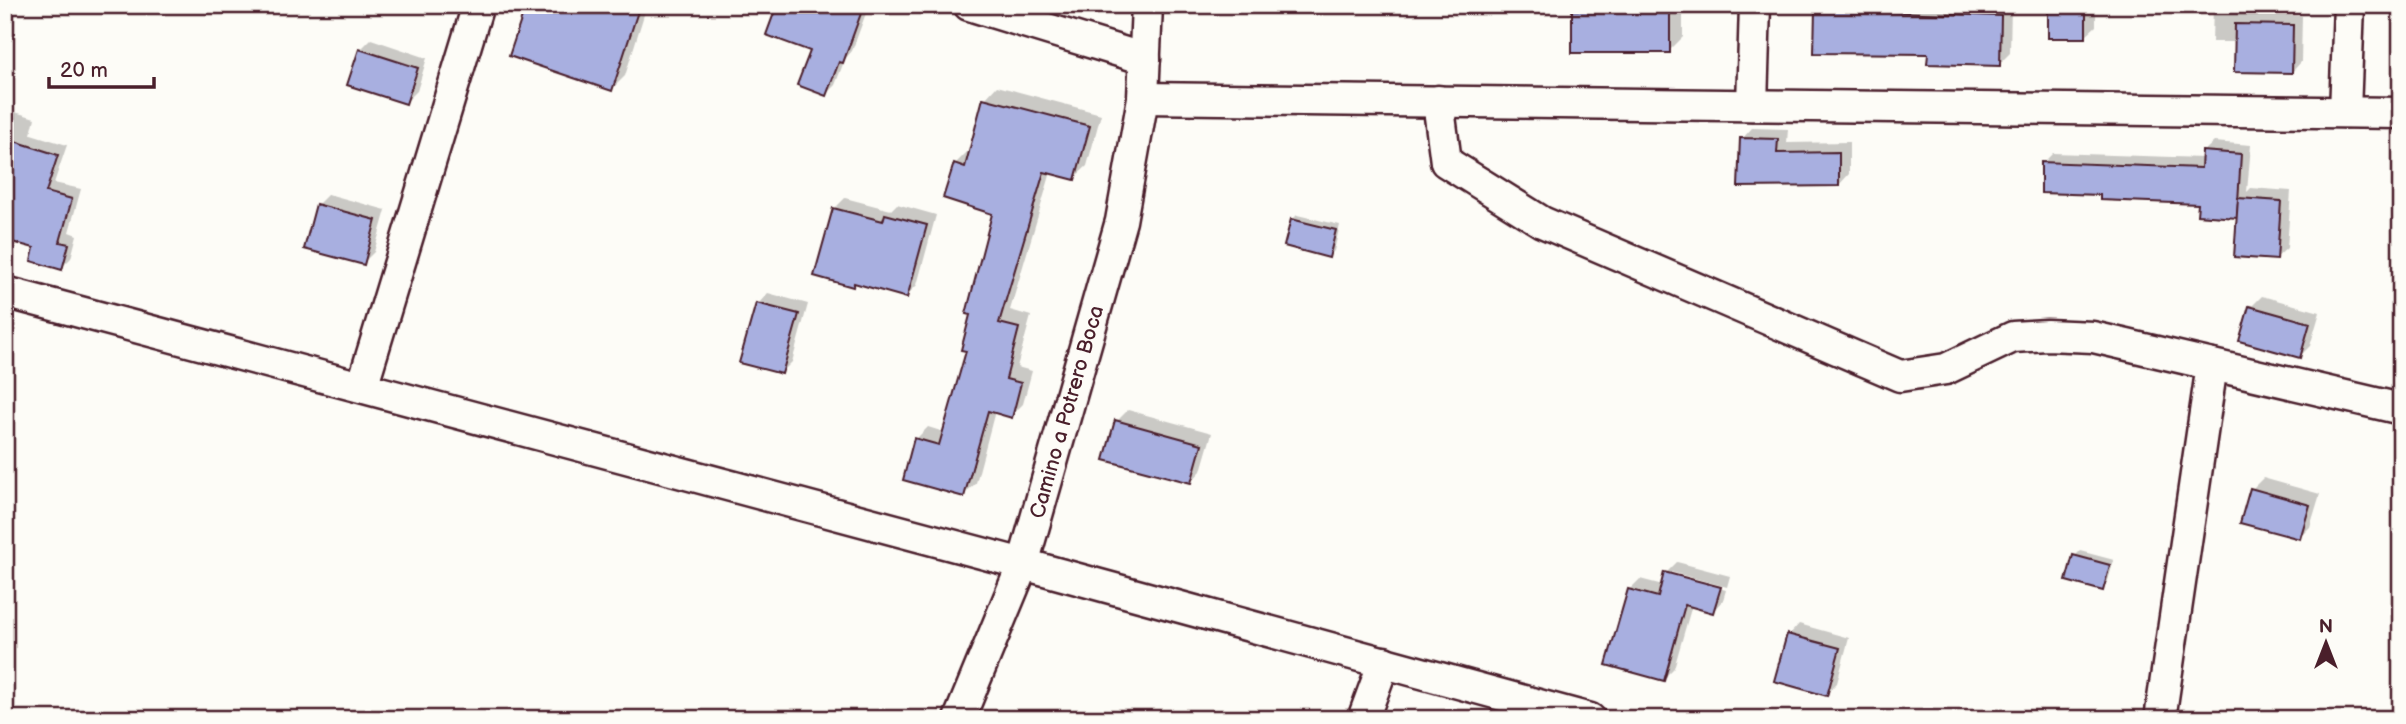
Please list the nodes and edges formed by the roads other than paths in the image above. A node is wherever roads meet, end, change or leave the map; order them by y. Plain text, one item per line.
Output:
1 (478, 5) edge
2 (969, 5) edge
3 (1147, 5) edge
4 (1755, 5) edge
5 (2349, 5) edge
6 (1145, 59) junction
7 (1143, 98) junction
8 (1438, 101) junction
9 (1752, 105) junction
10 (2345, 112) junction
11 (2401, 113) edge
12 (5, 292) edge
13 (2212, 365) junction
14 (362, 387) junction
15 (2401, 409) edge
16 (1023, 564) junction
17 (1384, 662) junction
18 (959, 719) edge
19 (1363, 719) edge
20 (1590, 719) edge
21 (2160, 719) edge

1 - 14 street
2 - 6 street
3 - 6 street, Camino a Potrero Boca
4 - 9 street
5 - 10 street
6 - 7 street, Camino a Potrero Boca
7 - 8 street
7 - 16 street, Camino a Potrero Boca
8 - 9 street
8 - 13 street
9 - 10 street
10 - 11 street
12 - 14 street
13 - 15 street
13 - 21 street
14 - 16 street
16 - 17 street
16 - 18 street, Camino a Potrero Boca
17 - 19 street
17 - 20 street

